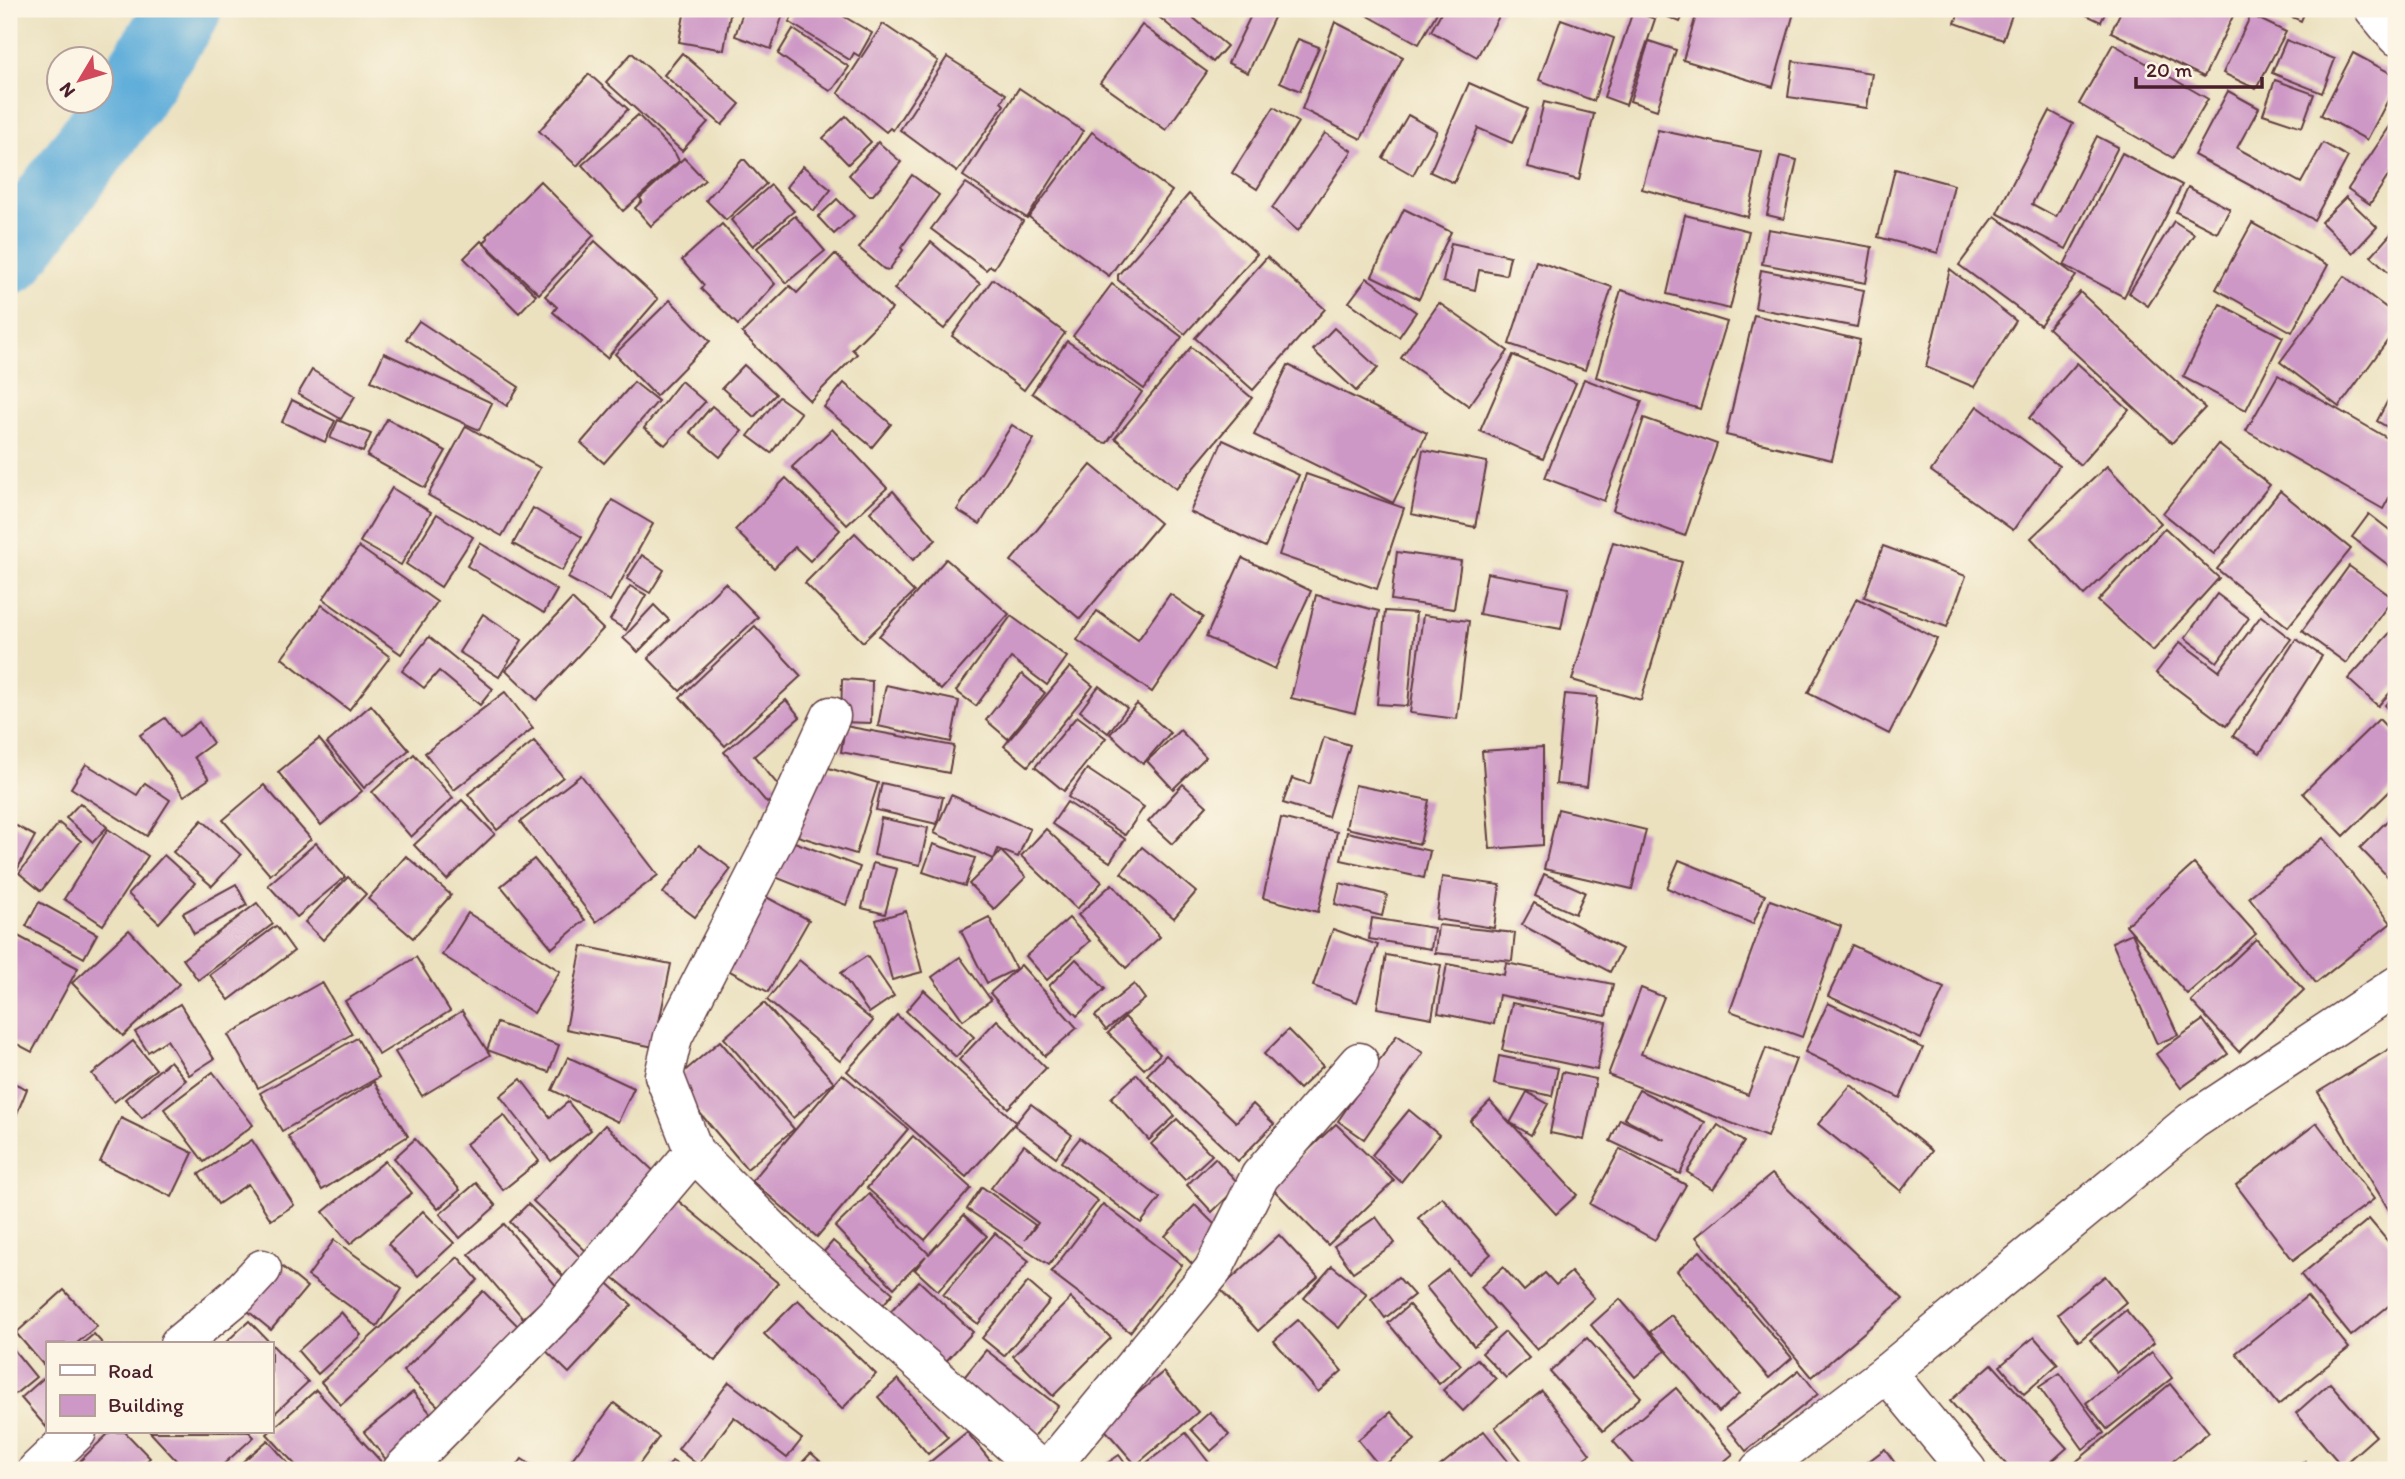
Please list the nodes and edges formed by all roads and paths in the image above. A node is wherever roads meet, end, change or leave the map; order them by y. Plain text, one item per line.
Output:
1 (2374, 9) edge
2 (2396, 36) edge
3 (831, 716) dead end
4 (2396, 986) edge
5 (1359, 1062) dead end
6 (694, 1152) junction
7 (262, 1269) dead end
8 (181, 1342) edge
9 (1888, 1373) junction
10 (76, 1434) edge
11 (37, 1470) edge
12 (402, 1470) edge
13 (1041, 1470) edge
14 (1048, 1470) edge
15 (1759, 1470) edge
16 (1967, 1470) edge

1 - 2 street
3 - 6 street
4 - 9 street
5 - 14 street
6 - 12 street
6 - 13 street
7 - 8 street
9 - 15 street
9 - 16 street
10 - 11 street

